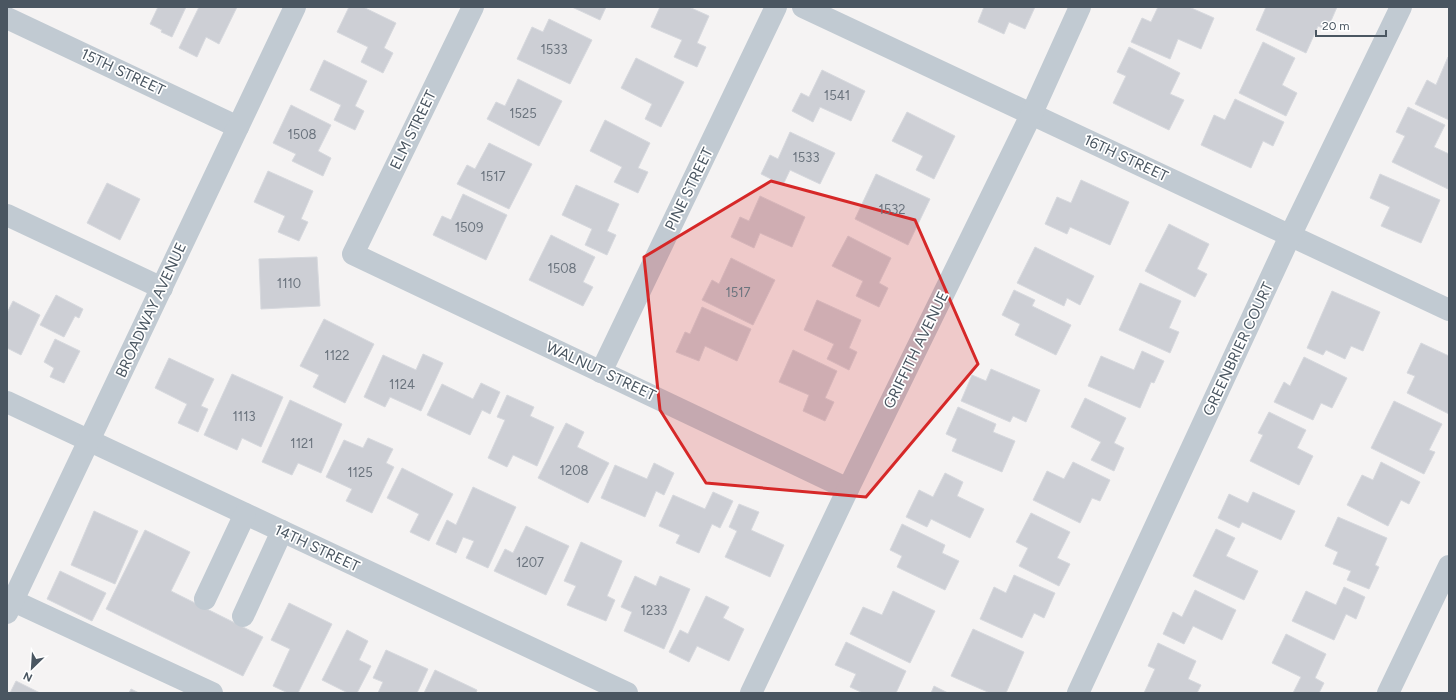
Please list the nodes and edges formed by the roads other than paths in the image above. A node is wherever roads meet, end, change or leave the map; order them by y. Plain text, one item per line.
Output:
1 (295, 7) edge
2 (473, 7) edge
3 (776, 7) edge
4 (803, 7) edge
5 (1080, 7) edge
6 (1401, 7) edge
7 (7, 18) edge
8 (1032, 113) junction
9 (238, 127) junction
10 (7, 215) edge
11 (1290, 236) junction
12 (353, 254) joint
13 (162, 288) junction
14 (1449, 310) edge
15 (602, 372) junction
16 (7, 402) edge
17 (89, 441) junction
18 (848, 489) junction
19 (245, 514) junction
20 (282, 531) junction
21 (1449, 566) edge
22 (205, 598) dead end
23 (9, 604) edge
24 (243, 616) dead end
25 (212, 693) edge
26 (627, 693) edge
27 (751, 693) edge
28 (1078, 693) edge
29 (1388, 693) edge

1 - 9 street, BROADWAY AVENUE
2 - 12 street, ELM STREET
3 - 15 street, PINE STREET
4 - 8 street, 16TH STREET
5 - 8 street, GRIFFITH AVENUE
6 - 11 street, GREENBRIER COURT
7 - 9 street, 15TH STREET
8 - 11 street, 16TH STREET
8 - 18 street, GRIFFITH AVENUE
9 - 13 street, BROADWAY AVENUE
10 - 13 street
11 - 14 street, 16TH STREET
11 - 28 street, GREENBRIER COURT
12 - 15 street, WALNUT STREET
13 - 17 street, BROADWAY AVENUE
15 - 18 street, WALNUT STREET
16 - 17 street, 14TH STREET
17 - 19 street, 14TH STREET
17 - 23 street, BROADWAY AVENUE
18 - 27 street, GRIFFITH AVENUE
19 - 20 street, 14TH STREET
19 - 22 street
20 - 24 street
20 - 26 street, 14TH STREET
21 - 29 street
23 - 25 street

